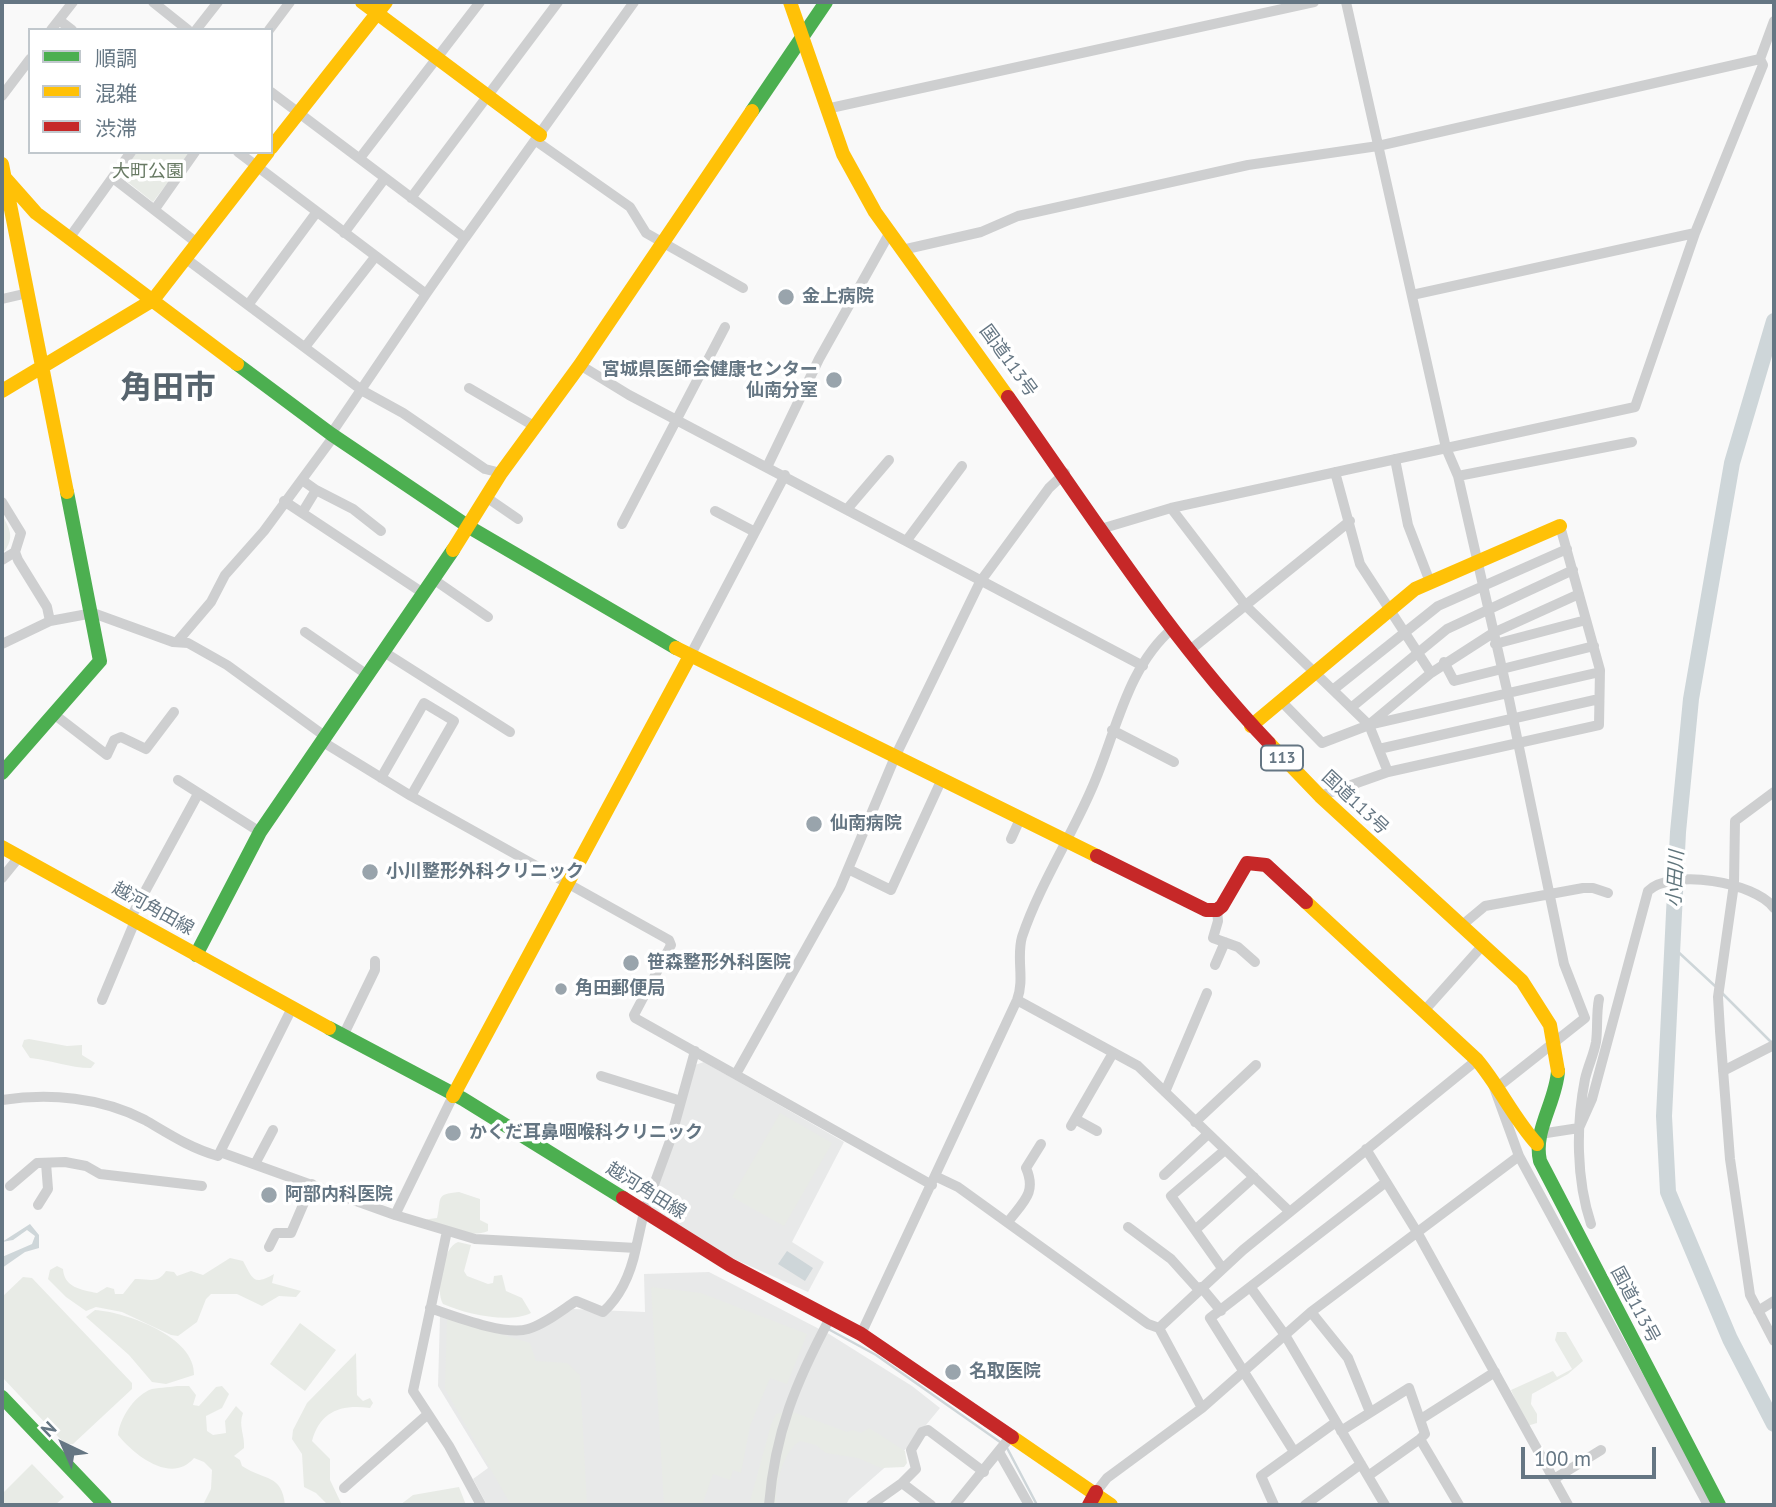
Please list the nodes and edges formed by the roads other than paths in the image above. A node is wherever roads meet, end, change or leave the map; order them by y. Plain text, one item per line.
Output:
1 (73, 2) edge
2 (153, 2) edge
3 (218, 2) edge
4 (290, 2) edge
5 (362, 2) edge
6 (480, 2) edge
7 (558, 2) edge
8 (634, 2) edge
9 (789, 2) edge
10 (826, 2) edge
11 (1314, 2) edge
12 (1346, 2) edge
13 (382, 7) edge
14 (59, 20) junction
15 (1774, 21) edge
16 (53, 28) edge
17 (69, 28) edge
18 (186, 28) edge
19 (198, 28) edge
20 (270, 28) edge
21 (803, 39) junction
22 (436, 57) junction
23 (1760, 59) junction
24 (28, 62) edge
25 (273, 94) edge
26 (2, 96) edge
27 (488, 96) junction
28 (826, 109) junction
29 (299, 113) junction
30 (538, 138) junction
31 (273, 146) edge
32 (1378, 146) junction
33 (130, 154) edge
34 (194, 154) edge
35 (241, 154) edge
36 (267, 154) edge
37 (360, 158) junction
38 (257, 166) junction
39 (3, 171) edge
40 (113, 178) junction
41 (385, 178) junction
42 (411, 198) junction
43 (155, 209) junction
44 (316, 213) junction
45 (344, 233) junction
46 (1695, 233) junction
47 (890, 234) junction
48 (70, 236) junction
49 (465, 238) junction
50 (197, 243) junction
51 (663, 245) junction
52 (902, 250) junction
53 (375, 257) junction
54 (185, 258) junction
55 (743, 288) dead end
56 (28, 293) junction
57 (426, 294) junction
58 (1412, 295) junction
59 (2, 297) edge
60 (153, 300) junction
61 (248, 305) junction
62 (725, 327) dead end
63 (305, 347) junction
64 (44, 365) junction
65 (580, 365) junction
66 (469, 388) dead end
67 (2, 391) edge
68 (363, 391) junction
69 (677, 420) junction
70 (534, 426) junction
71 (332, 435) junction
72 (1632, 442) dead end
73 (1446, 448) junction
74 (1395, 459) junction
75 (889, 460) dead end
76 (962, 466) dead end
77 (767, 467) junction
78 (1335, 472) junction
79 (501, 473) junction
80 (1065, 473) junction
81 (785, 475) junction
82 (1458, 476) junction
83 (302, 480) junction
84 (316, 490) junction
85 (486, 497) junction
86 (284, 501) junction
87 (2, 502) edge
88 (848, 508) junction
89 (1171, 508) junction
90 (715, 512) dead end
91 (302, 513) junction
92 (518, 519) dead end
93 (1350, 521) junction
94 (622, 524) dead end
95 (1560, 526) joint
96 (469, 527) junction
97 (1104, 528) junction
98 (381, 531) dead end
99 (755, 532) junction
100 (907, 540) junction
101 (1567, 549) junction
102 (15, 552) junction
103 (2, 560) edge
104 (1476, 563) junction
105 (1573, 570) junction
106 (433, 579) junction
107 (980, 582) junction
108 (1430, 582) junction
109 (1482, 587) junction
110 (423, 593) junction
111 (1579, 594) junction
112 (1246, 606) junction
113 (1390, 608) junction
114 (1487, 609) junction
115 (93, 613) junction
116 (488, 617) dead end
117 (1586, 620) junction
118 (50, 621) junction
119 (1173, 628) junction
120 (1405, 631) junction
121 (305, 632) dead end
122 (1494, 638) junction
123 (177, 642) junction
124 (2, 644) edge
125 (1594, 646) junction
126 (1189, 650) junction
127 (1417, 650) junction
128 (384, 652) junction
129 (690, 656) junction
130 (1444, 662) junction
131 (1143, 666) junction
132 (1501, 668) junction
133 (1315, 672) junction
134 (1600, 672) junction
135 (1431, 673) junction
136 (369, 676) junction
137 (1454, 681) junction
138 (1334, 689) junction
139 (1507, 694) junction
140 (1599, 699) junction
141 (1280, 700) junction
142 (1465, 703) junction
143 (1352, 707) junction
144 (174, 712) dead end
145 (55, 715) junction
146 (1513, 719) junction
147 (1369, 725) junction
148 (1251, 726) junction
149 (1112, 730) junction
150 (510, 732) dead end
151 (325, 739) junction
152 (1518, 743) junction
153 (1379, 749) junction
154 (895, 757) junction
155 (1174, 762) dead end
156 (1388, 772) junction
157 (2, 773) edge
158 (381, 778) junction
159 (178, 780) dead end
160 (941, 780) junction
161 (1774, 792) edge
162 (198, 794) junction
163 (411, 796) junction
164 (1320, 796) junction
165 (1020, 819) junction
166 (260, 832) junction
167 (1011, 839) dead end
168 (1066, 842) junction
169 (2, 846) edge
170 (19, 857) junction
171 (848, 869) junction
172 (2, 878) edge
173 (566, 884) junction
174 (1734, 884) junction
175 (1608, 894) dead end
176 (1549, 895) junction
177 (1774, 908) edge
178 (1217, 910) junction
179 (133, 920) junction
180 (1461, 926) junction
181 (1225, 942) junction
182 (1483, 946) junction
183 (196, 955) junction
184 (375, 961) dead end
185 (1255, 962) dead end
186 (1216, 965) dead end
187 (1207, 993) dead end
188 (1599, 999) dead end
189 (102, 1000) dead end
190 (1017, 1000) junction
191 (292, 1007) junction
192 (1424, 1011) junction
193 (343, 1036) junction
194 (1557, 1043) junction
195 (1774, 1045) edge
196 (695, 1051) junction
197 (1114, 1052) junction
198 (1476, 1060) junction
199 (1256, 1065) dead end
200 (1723, 1070) junction
201 (736, 1074) junction
202 (601, 1076) dead end
203 (1494, 1082) junction
204 (1165, 1092) junction
205 (453, 1096) junction
206 (2, 1100) edge
207 (681, 1101) junction
208 (1195, 1122) junction
209 (1578, 1128) junction
210 (272, 1130) dead end
211 (1097, 1131) dead end
212 (1208, 1134) junction
213 (1539, 1139) junction
214 (1041, 1144) dead end
215 (1366, 1149) junction
216 (1225, 1150) junction
217 (218, 1156) dead end
218 (1519, 1156) junction
219 (46, 1163) junction
220 (255, 1164) junction
221 (1164, 1175) dead end
222 (1254, 1177) junction
223 (934, 1181) junction
224 (1386, 1182) junction
225 (312, 1184) junction
226 (10, 1186) dead end
227 (202, 1186) dead end
228 (38, 1205) dead end
229 (644, 1212) junction
230 (1290, 1212) junction
231 (396, 1215) junction
232 (1008, 1222) junction
233 (1591, 1224) dead end
234 (1128, 1227) dead end
235 (1195, 1230) junction
236 (447, 1231) junction
237 (1417, 1232) junction
238 (269, 1247) dead end
239 (636, 1248) junction
240 (1222, 1268) junction
241 (1200, 1288) junction
242 (1251, 1288) junction
243 (1774, 1301) edge
244 (430, 1308) junction
245 (1221, 1311) junction
246 (1758, 1311) junction
247 (1311, 1312) junction
248 (830, 1318) junction
249 (1159, 1328) junction
250 (862, 1334) junction
251 (1285, 1335) junction
252 (1774, 1342) edge
253 (1244, 1371) junction
254 (1495, 1372) junction
255 (2, 1397) edge
256 (1202, 1408) junction
257 (1370, 1412) junction
258 (428, 1414) junction
259 (1421, 1419) junction
260 (1339, 1426) junction
261 (1011, 1436) junction
262 (1420, 1439) junction
263 (1293, 1450) junction
264 (1601, 1450) dead end
265 (999, 1452) junction
266 (1361, 1465) junction
267 (984, 1472) junction
268 (1368, 1476) junction
269 (1555, 1479) junction
270 (902, 1483) junction
271 (344, 1488) dead end
272 (1093, 1499) edge
273 (105, 1505) edge
274 (481, 1505) edge
275 (769, 1505) edge
276 (871, 1505) edge
277 (931, 1505) edge
278 (955, 1505) edge
279 (1029, 1505) edge
280 (1111, 1505) edge
281 (1274, 1505) edge
282 (1305, 1505) edge
283 (1385, 1505) edge
284 (1460, 1505) edge
285 (1569, 1505) edge
286 (1708, 1505) edge
287 (1719, 1505) edge

1 - 14 street
2 - 18 street
3 - 19 street
4 - 20 street
5 - 13 main road
6 - 22 street
7 - 27 street
8 - 30 street
9 - 21 main road, 国道113号 / 113
10 - 21 main road
11 - 28 street
12 - 32 street
13 - 22 main road
13 - 29 main road
14 - 16 street
14 - 17 street
15 - 23 street
21 - 28 main road, 国道113号 / 113
21 - 51 main road
22 - 27 main road
22 - 37 street
23 - 32 street
23 - 46 street
24 - 26 street
25 - 29 street
27 - 30 main road
27 - 42 street
28 - 47 main road, 国道113号 / 113
29 - 31 main road
29 - 37 street
30 - 49 street
30 - 51 street
32 - 52 street
32 - 58 street
33 - 40 street
34 - 43 street
35 - 38 street
36 - 38 main road
37 - 41 street
38 - 44 street
38 - 50 main road
39 - 48 main road
39 - 56 main road
40 - 43 street
40 - 48 street
41 - 42 street
41 - 45 street
42 - 49 street
43 - 50 street
44 - 45 street
44 - 61 street
45 - 53 street
46 - 58 street
46 - 73 street
47 - 52 main road, 国道113号 / 113
47 - 77 street
48 - 60 main road
49 - 57 street
50 - 54 main road
51 - 55 street
51 - 65 main road
52 - 80 main road, 国道113号 / 113
53 - 57 street
53 - 63 street
54 - 60 main road
54 - 61 street
56 - 59 street
56 - 64 main road
57 - 68 street
58 - 73 street
60 - 64 main road
60 - 71 main road
61 - 63 street
62 - 69 street
63 - 68 street
64 - 67 main road
64 - 115 main road
65 - 69 street
65 - 70 main road
66 - 70 street
68 - 71 street
68 - 79 street
69 - 77 street
69 - 94 street
70 - 79 main road
71 - 83 street
71 - 96 main road
72 - 82 street
73 - 74 street
73 - 82 street
74 - 78 street
74 - 108 street
75 - 88 street
76 - 100 street
77 - 81 street
78 - 89 street
78 - 93 street
79 - 85 main road
80 - 97 main road, 国道113号 / 113
80 - 107 street
81 - 88 street
81 - 99 street
82 - 104 street
83 - 84 street
83 - 86 street
84 - 91 street
84 - 98 street
85 - 92 street
85 - 96 main road
86 - 91 street
86 - 123 street
87 - 102 street
88 - 100 street
89 - 97 street
89 - 112 street
90 - 99 street
91 - 110 street
93 - 112 street
93 - 113 street
95 - 101 street
95 - 104 main road
96 - 106 main road
96 - 129 main road
97 - 119 main road, 国道113号 / 113
99 - 129 street
100 - 107 street
101 - 105 street
101 - 109 street
102 - 103 street
102 - 118 street
104 - 108 main road
104 - 109 street
105 - 111 street
105 - 114 street
106 - 110 main road
106 - 116 street
107 - 131 street
107 - 154 street
108 - 113 main road
109 - 114 street
109 - 120 street
110 - 128 main road
111 - 117 street
111 - 122 street
112 - 126 street
112 - 133 street
113 - 120 street
113 - 133 main road
114 - 122 street
114 - 127 street
115 - 118 street
115 - 123 street
115 - 145 main road
117 - 122 street
117 - 125 street
118 - 124 street
119 - 126 main road, 国道113号 / 113
119 - 131 street
120 - 127 street
120 - 138 street
121 - 136 street
122 - 130 street
122 - 132 street
123 - 151 street
125 - 132 street
125 - 134 street
126 - 148 main road, 国道113号 / 113
127 - 135 street
127 - 143 street
128 - 136 main road
128 - 150 street
129 - 154 main road
129 - 173 main road
130 - 135 street
130 - 137 street
131 - 149 street
132 - 137 street
132 - 139 street
133 - 138 street
133 - 141 main road
134 - 139 street
134 - 140 street
135 - 147 street
136 - 151 main road
137 - 142 street
138 - 143 street
139 - 142 street
139 - 146 street
140 - 146 street
140 - 152 street
141 - 147 street
141 - 148 main road
142 - 147 street
143 - 147 street
144 - 145 street
145 - 157 main road
146 - 152 street
146 - 153 street
147 - 153 street
148 - 164 main road, 国道113号 / 113
149 - 155 street
149 - 168 street
151 - 158 street
151 - 166 main road
152 - 156 street
152 - 176 street
153 - 156 street
154 - 160 main road
154 - 171 street
156 - 164 street
158 - 163 street
158 - 163 street
159 - 162 street
160 - 165 main road
160 - 171 street
161 - 174 street
162 - 166 street
162 - 179 street
163 - 173 street
164 - 180 main road, 国道113号 / 113
165 - 167 street
165 - 168 main road
166 - 183 main road
168 - 178 main road
168 - 190 street
169 - 170 main road, 越河角田線
170 - 172 street
170 - 179 main road, 越河角田線
171 - 201 street
173 - 196 street
173 - 205 main road
174 - 177 street
174 - 200 street
174 - 209 street
175 - 176 street
176 - 180 street
176 - 194 street
178 - 181 street
178 - 192 main road
179 - 183 main road, 越河角田線
179 - 189 street
180 - 182 main road, 国道113号 / 113
181 - 185 street
181 - 186 street
182 - 192 street
182 - 194 main road, 国道113号 / 113
183 - 191 main road, 越河角田線
184 - 193 street
187 - 204 street
188 - 209 street
190 - 197 street
190 - 223 street
191 - 193 main road, 越河角田線
191 - 220 street
192 - 198 main road
193 - 205 main road, 越河角田線
194 - 203 street
194 - 213 main road, 国道113号 / 113
195 - 200 street
196 - 201 street
196 - 207 street
197 - 204 street
197 - 211 street
198 - 203 main road
198 - 215 street
199 - 208 street
200 - 246 street
201 - 223 street
202 - 207 street
203 - 213 main road
203 - 218 street
204 - 208 street
205 - 229 main road, 越河角田線
205 - 231 street
206 - 217 street
207 - 229 street
208 - 212 street
209 - 213 street
209 - 233 street
210 - 220 street
212 - 216 street
212 - 221 street
213 - 287 main road, 国道113号
214 - 232 street
215 - 224 street
215 - 230 street
216 - 222 street
216 - 235 street
218 - 237 street
218 - 286 street
219 - 226 street
219 - 227 street
219 - 228 street
220 - 225 street
222 - 230 street
222 - 235 street
223 - 232 street
223 - 250 street
224 - 237 street
224 - 242 street
225 - 231 street
225 - 238 street
229 - 239 street
229 - 248 main road, 越河角田線
230 - 240 street
231 - 236 street
232 - 249 street
234 - 241 street
235 - 240 street
236 - 239 street
236 - 244 street
237 - 247 street
237 - 254 street
239 - 244 street
240 - 241 street
241 - 245 street
241 - 249 street
242 - 245 street
242 - 251 street
243 - 246 street
244 - 258 street
245 - 253 street
246 - 252 street
247 - 251 street
247 - 257 street
248 - 250 main road, 越河角田線
248 - 275 street
249 - 256 street
250 - 261 main road, 越河角田線
251 - 253 street
251 - 260 street
253 - 256 street
253 - 263 street
254 - 259 street
254 - 269 street
255 - 273 main road
256 - 272 street
257 - 259 street
257 - 260 street
258 - 271 street
258 - 274 street
259 - 262 street
260 - 263 street
260 - 266 street
261 - 265 street
261 - 272 main road, 越河角田線
262 - 268 street
262 - 284 street
263 - 281 street
264 - 269 street
265 - 267 street
265 - 279 street
266 - 268 street
266 - 282 street
267 - 270 street
267 - 278 street
268 - 283 street
269 - 285 street
270 - 276 street
270 - 277 street
272 - 280 main road, 越河角田線

